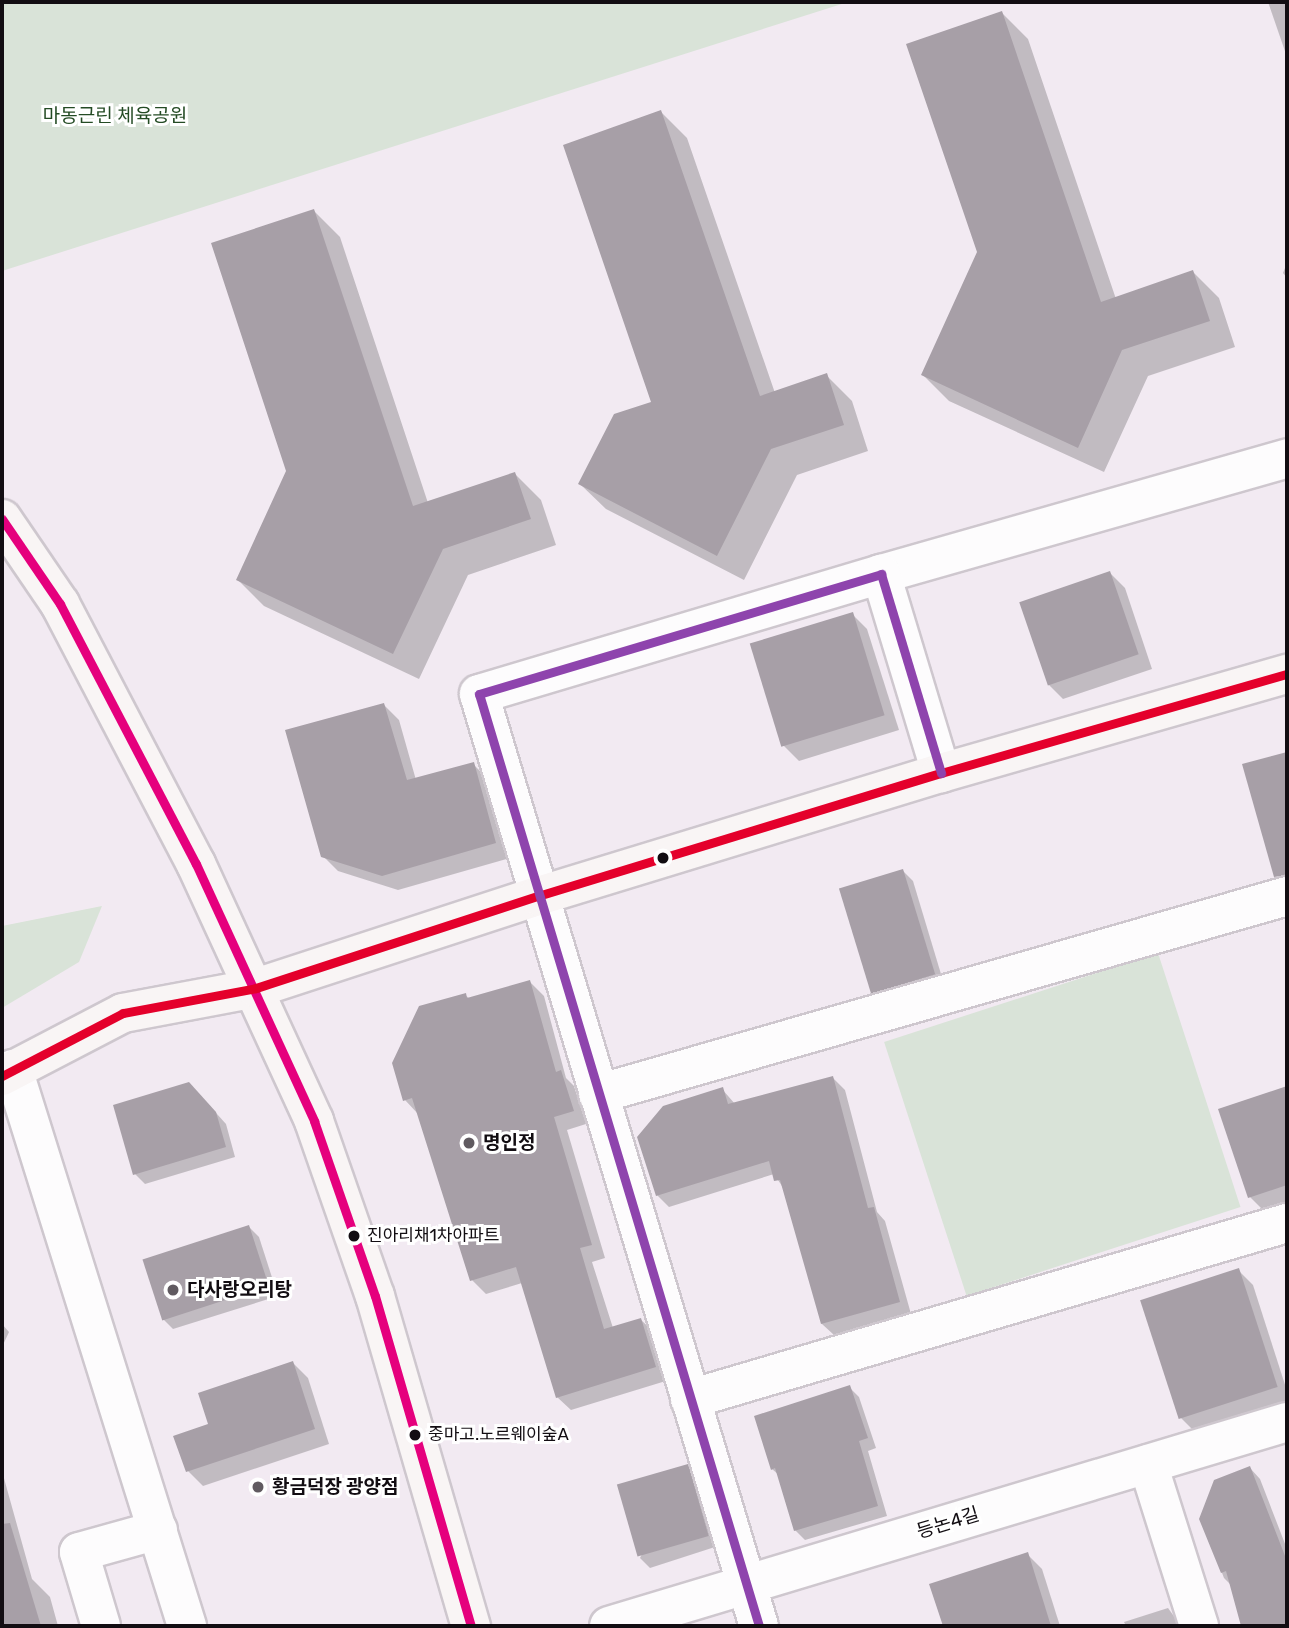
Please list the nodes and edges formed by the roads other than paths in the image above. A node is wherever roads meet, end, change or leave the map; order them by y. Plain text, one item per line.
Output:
1 (1287, 458) edge
2 (2, 519) edge
3 (881, 574) junction
4 (1287, 674) edge
5 (941, 773) junction
6 (538, 895) junction
7 (1287, 895) edge
8 (256, 988) junction
9 (7, 1072) edge
10 (598, 1094) junction
11 (1287, 1223) edge
12 (690, 1399) junction
13 (1287, 1422) edge
14 (1148, 1464) junction
15 (158, 1530) junction
16 (746, 1583) junction
17 (101, 1626) edge
18 (187, 1626) edge
19 (471, 1626) edge
20 (609, 1626) edge
21 (759, 1626) edge
22 (1199, 1626) edge

1 - 3 street
2 - 8 street
3 - 5 street
3 - 6 street
4 - 5 street
5 - 6 street
6 - 8 street
6 - 10 street
7 - 10 street
8 - 9 street
8 - 19 street
9 - 15 street
10 - 12 street
11 - 12 street
12 - 16 street
13 - 14 street, 등논4길
14 - 16 street, 등논4길
14 - 22 street
15 - 17 street
15 - 18 street
16 - 20 street, 등논4길
16 - 21 street

